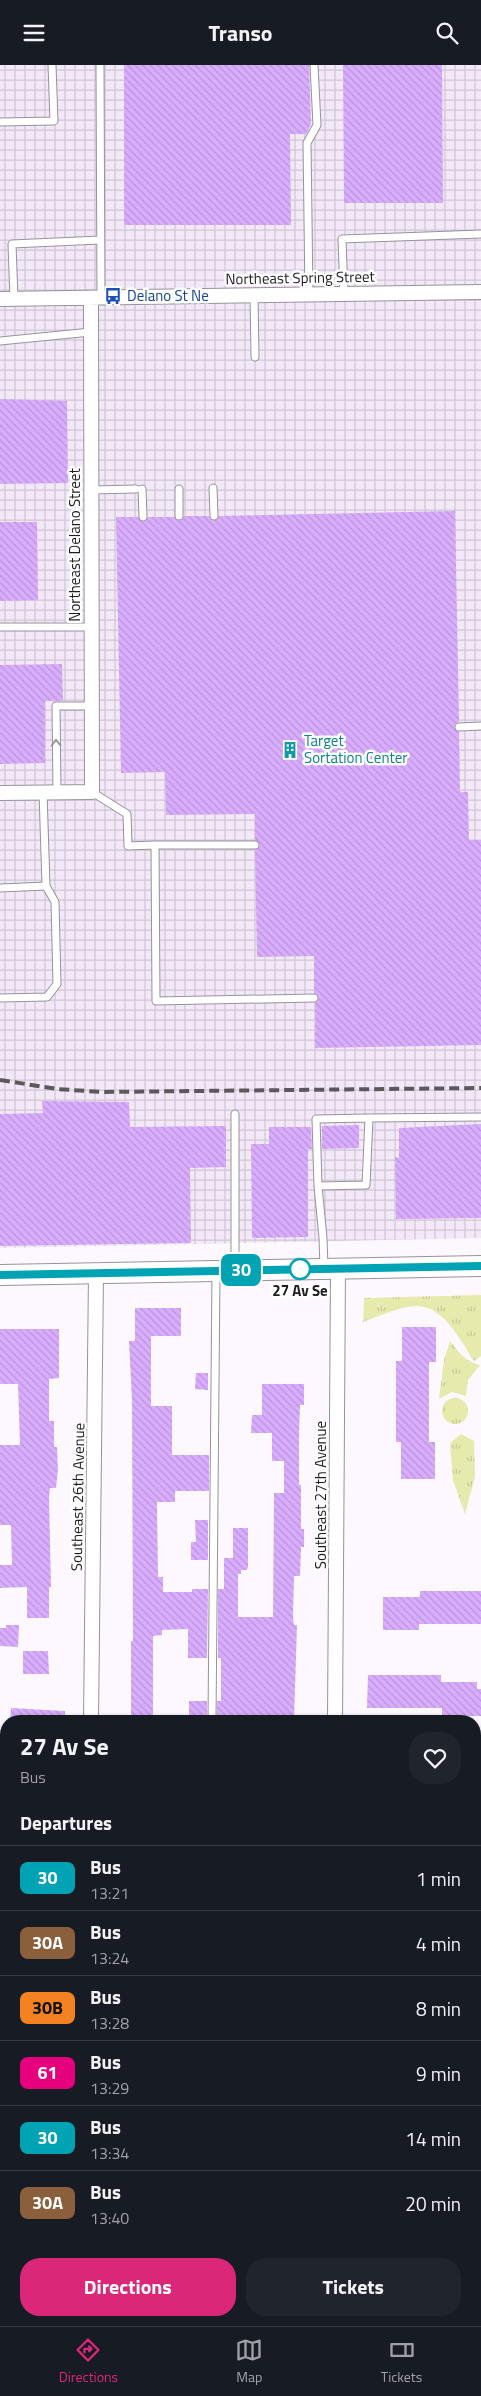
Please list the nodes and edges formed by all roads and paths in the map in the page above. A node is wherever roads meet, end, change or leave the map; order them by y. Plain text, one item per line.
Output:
1 (52, 65) edge
2 (100, 65) edge
3 (314, 65) edge
4 (0, 122) edge
5 (481, 233) edge
6 (100, 240) junction
7 (481, 292) edge
8 (344, 294) junction
9 (254, 295) junction
10 (309, 295) junction
11 (96, 298) junction
12 (7, 299) edge
13 (91, 332) junction
14 (0, 341) edge
15 (256, 357) dead end
16 (213, 488) dead end
17 (178, 489) dead end
18 (91, 490) junction
19 (178, 516) dead end
20 (214, 516) dead end
21 (143, 517) dead end
22 (0, 627) edge
23 (92, 627) junction
24 (92, 706) junction
25 (481, 726) edge
26 (459, 727) dead end
27 (43, 792) junction
28 (57, 792) junction
29 (92, 792) junction
30 (0, 793) edge
31 (155, 845) junction
32 (255, 845) dead end
33 (46, 886) junction
34 (0, 888) edge
35 (0, 998) edge
36 (314, 998) dead end
37 (234, 1114) dead end
38 (481, 1117) edge
39 (370, 1118) junction
40 (318, 1187) junction
41 (481, 1266) edge
42 (331, 1269) junction
43 (226, 1271) junction
44 (96, 1273) junction
45 (0, 1275) edge
46 (91, 1715) edge
47 (212, 1715) edge
48 (335, 1715) edge

1 - 4 lane
2 - 6 lane
3 - 10 lane
5 - 8 lane
6 - 11 lane
6 - 12 lane
7 - 8 street, Northeast Spring Street
8 - 10 street, Northeast Spring Street
9 - 10 street, Northeast Spring Street
9 - 11 street, Northeast Spring Street
9 - 15 lane
11 - 12 street, Northeast Spring Street
11 - 13 street, Northeast Delano Street
13 - 14 lane
13 - 18 street, Northeast Delano Street
16 - 20 lane
17 - 19 lane
18 - 21 lane
18 - 23 street, Northeast Delano Street
22 - 23 lane
23 - 24 street, Northeast Delano Street
28 -> 24 lane
24 - 29 street, Northeast Delano Street
25 - 26 lane
27 - 28 street
27 - 30 street
27 - 33 lane
28 - 29 street
29 - 31 lane
31 - 32 lane
31 - 36 lane
33 - 34 lane
33 - 35 lane
37 - 43 lane
38 - 39 lane
39 - 40 lane
39 - 40 lane
40 - 42 lane
41 - 42 main road
42 - 43 main road
42 - 48 street, Southeast 27th Avenue
43 - 44 main road
43 - 47 lane
44 - 45 main road
44 - 46 street, Southeast 26th Avenue

